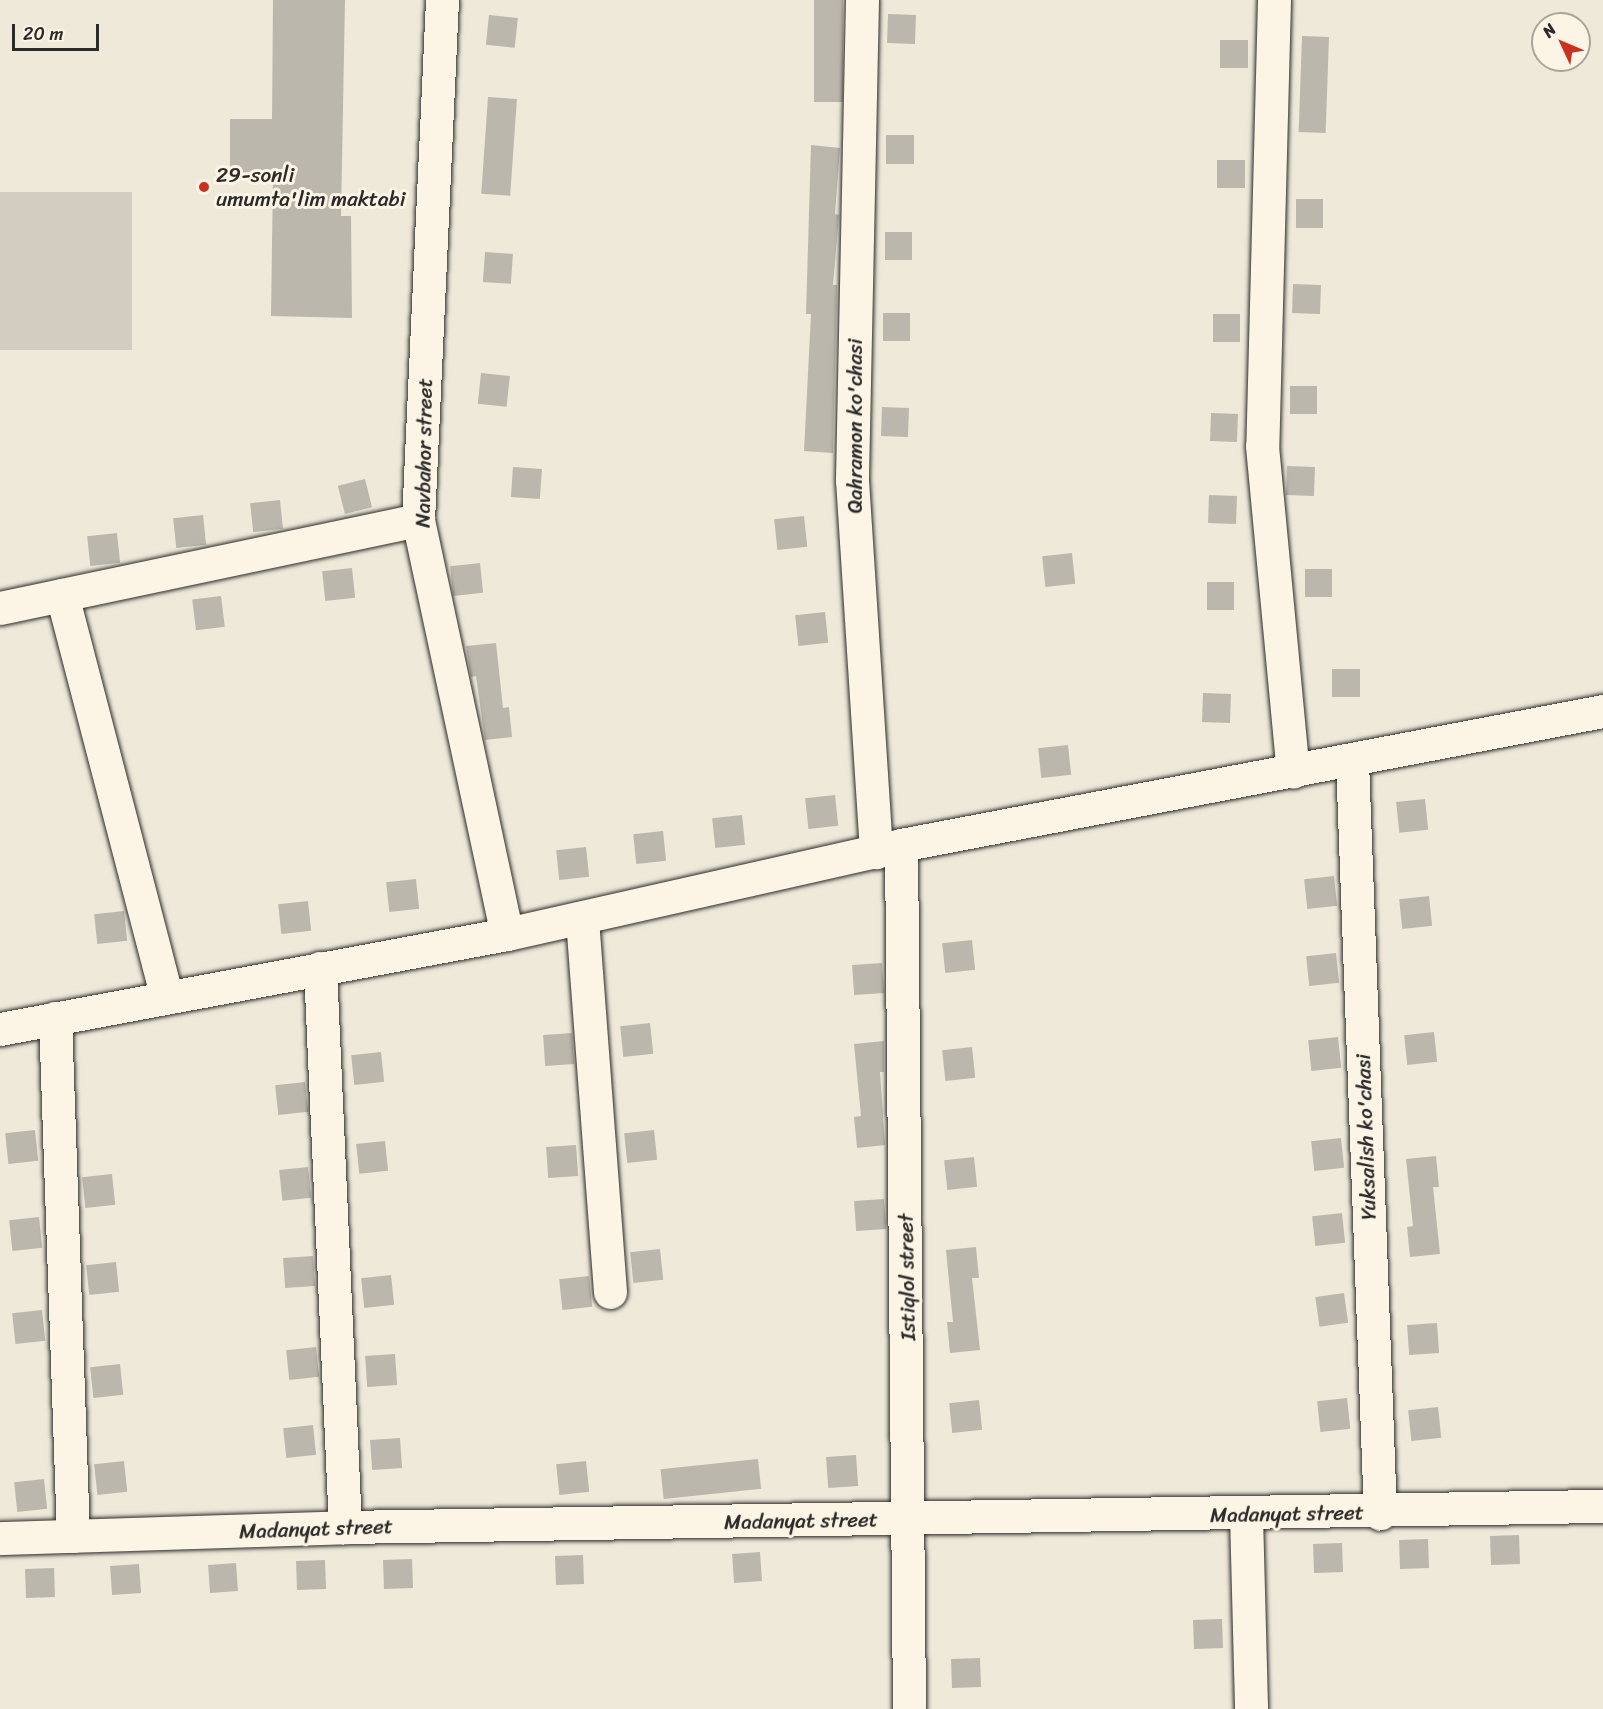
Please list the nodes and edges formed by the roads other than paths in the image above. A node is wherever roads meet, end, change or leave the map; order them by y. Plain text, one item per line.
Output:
1 (442, 0) edge
2 (862, 0) edge
3 (1274, 0) edge
4 (418, 520) junction
5 (62, 595) junction
6 (0, 608) edge
7 (1603, 711) edge
8 (1352, 761) junction
9 (1293, 772) junction
10 (888, 849) junction
11 (582, 919) junction
12 (507, 934) junction
13 (320, 968) junction
14 (167, 997) junction
15 (54, 1018) junction
16 (0, 1029) edge
17 (610, 1292) dead end
18 (1603, 1506) edge
19 (1380, 1513) junction
20 (1246, 1515) junction
21 (910, 1520) junction
22 (345, 1527) junction
23 (73, 1536) junction
24 (0, 1538) edge
25 (909, 1709) edge
26 (1251, 1709) edge

1 - 4 street, Navbahor street
2 - 10 street, Qahramon ko'chasi
3 - 9 street
4 - 5 street
4 - 12 street, Navbahor street
5 - 6 street
5 - 14 street
7 - 8 street
8 - 9 street
8 - 19 street, Yuksalish ko'chasi
9 - 10 street
10 - 11 street
10 - 21 street, Istiqlol street
11 - 12 street
11 - 17 street
12 - 13 street
13 - 14 street
13 - 22 street
14 - 15 street
15 - 16 street
15 - 23 street
18 - 19 street, Madanyat street
19 - 20 street, Madanyat street
20 - 21 street, Madanyat street
20 - 26 street
21 - 22 street, Madanyat street
21 - 25 street, Istiqlol street
22 - 23 street, Madanyat street
23 - 24 street, Madanyat street

